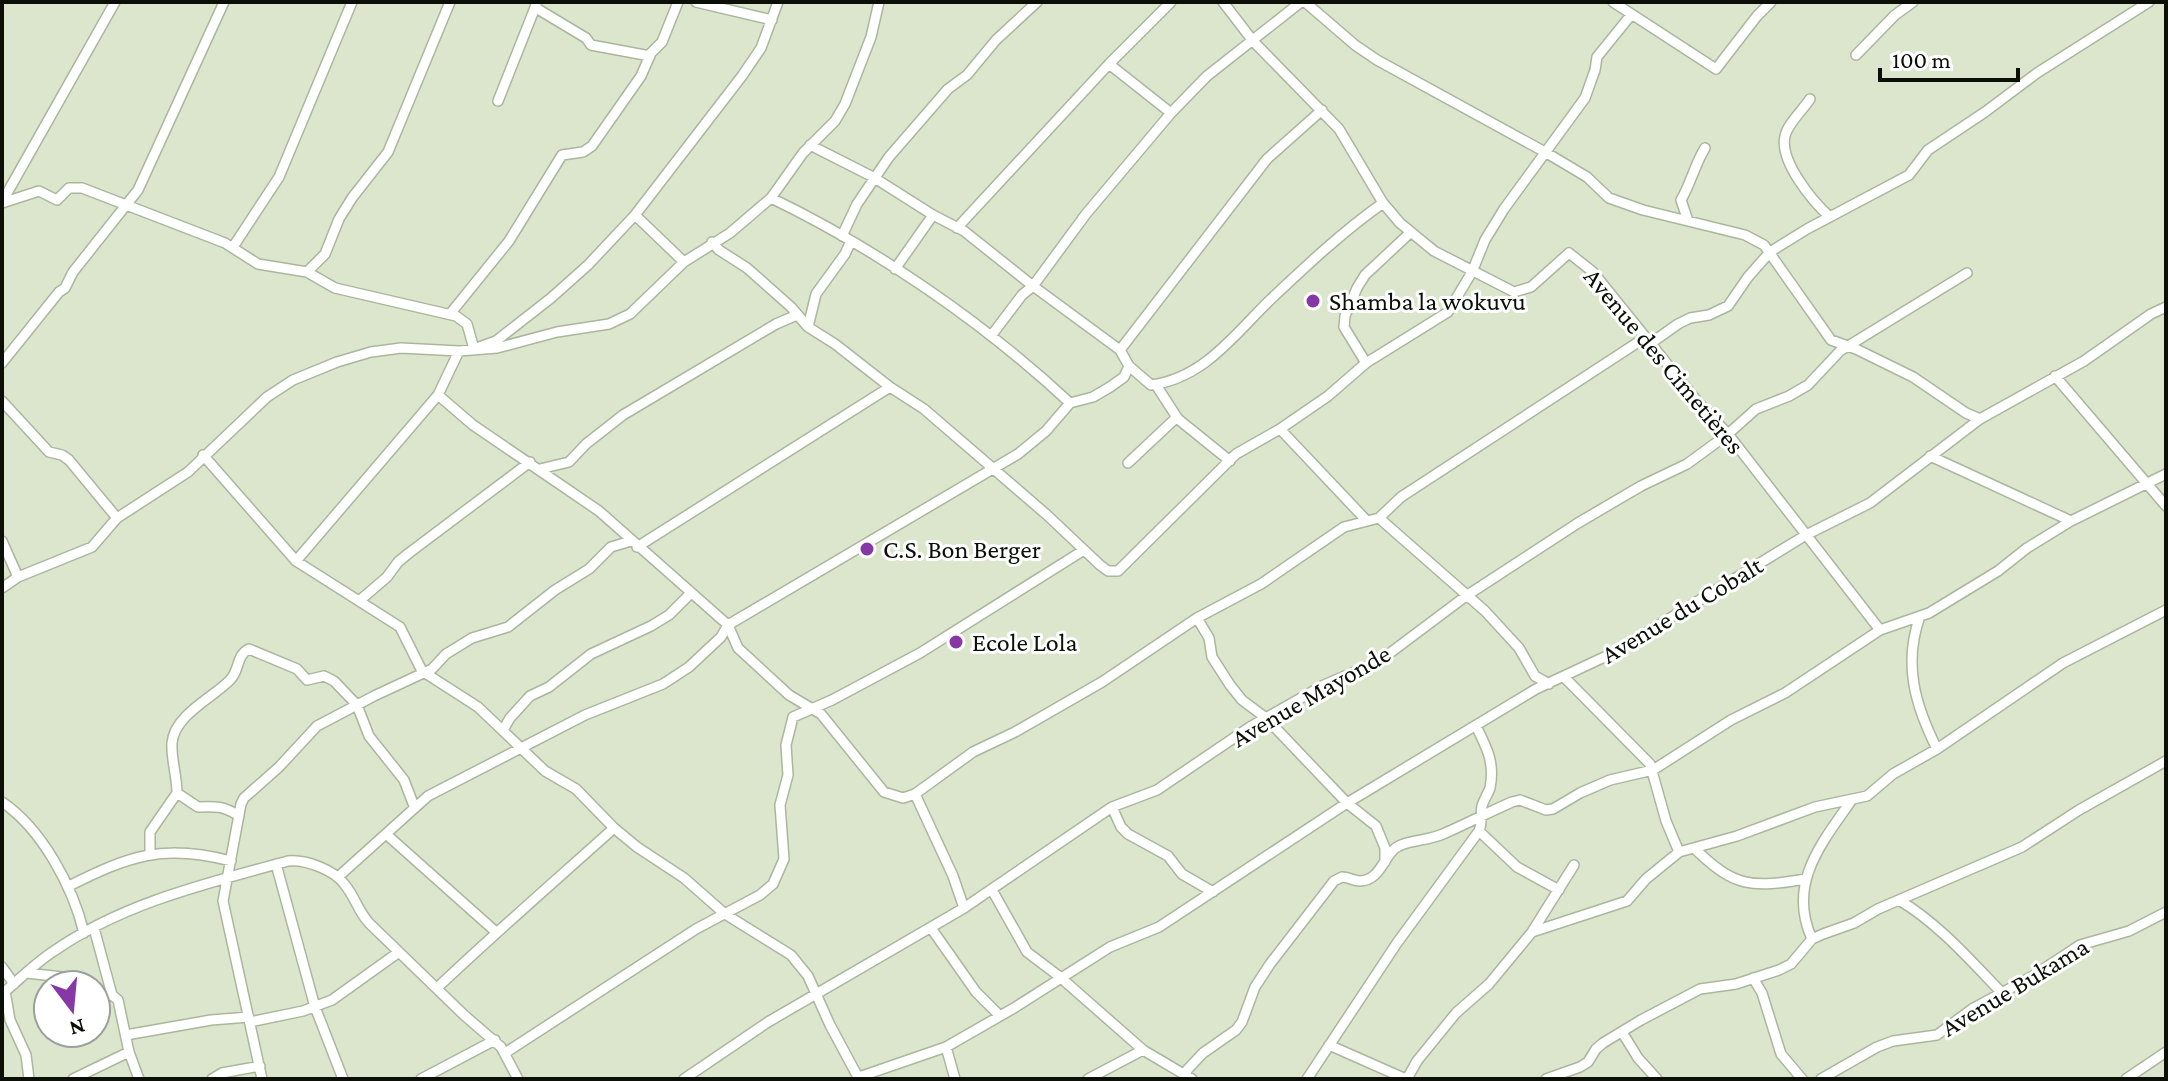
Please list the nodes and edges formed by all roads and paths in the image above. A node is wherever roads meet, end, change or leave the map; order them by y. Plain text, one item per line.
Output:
1 (115, 2) edge
2 (224, 2) edge
3 (352, 2) edge
4 (450, 2) edge
5 (678, 2) edge
6 (696, 2) edge
7 (778, 2) edge
8 (879, 2) edge
9 (1037, 2) edge
10 (1171, 2) edge
11 (1223, 2) edge
12 (1303, 2) edge
13 (1613, 2) edge
14 (2149, 2) edge
15 (1769, 3) edge
16 (1910, 3) edge
17 (536, 5) edge
18 (1631, 15) junction
19 (772, 20) junction
20 (1253, 41) junction
21 (1856, 55) dead end
22 (650, 56) junction
23 (1109, 64) junction
24 (1810, 99) dead end
25 (498, 101) dead end
26 (1322, 110) junction
27 (1171, 113) junction
28 (810, 145) junction
29 (1705, 148) dead end
30 (1545, 152) junction
31 (873, 177) junction
32 (771, 198) junction
33 (2, 202) edge
34 (1383, 203) junction
35 (128, 204) junction
36 (635, 215) junction
37 (933, 215) junction
38 (1830, 217) junction
39 (1688, 221) junction
40 (957, 228) junction
41 (1411, 232) junction
42 (847, 238) junction
43 (712, 242) junction
44 (233, 247) junction
45 (1770, 252) junction
46 (684, 262) junction
47 (895, 269) junction
48 (307, 272) junction
49 (1472, 272) junction
50 (1967, 273) dead end
51 (1033, 286) junction
52 (461, 300) junction
53 (2166, 307) edge
54 (450, 314) junction
55 (797, 315) junction
56 (465, 320) junction
57 (808, 327) junction
58 (991, 336) junction
59 (1648, 340) junction
60 (1848, 346) junction
61 (474, 349) junction
62 (1120, 350) junction
63 (459, 351) junction
64 (2, 363) edge
65 (1366, 363) junction
66 (1129, 366) junction
67 (2055, 376) junction
68 (1156, 385) junction
69 (890, 387) junction
70 (438, 395) junction
71 (2, 401) edge
72 (1070, 403) junction
73 (1177, 417) junction
74 (1980, 419) junction
75 (1280, 429) junction
76 (1728, 434) junction
77 (203, 455) junction
78 (1930, 456) junction
79 (1230, 461) junction
80 (530, 462) junction
81 (1128, 463) dead end
82 (540, 469) junction
83 (991, 469) junction
84 (2166, 474) edge
85 (2147, 484) junction
86 (2166, 506) edge
87 (117, 518) junction
88 (1379, 518) junction
89 (1367, 521) junction
90 (2071, 521) junction
91 (1806, 535) junction
92 (2, 541) edge
93 (634, 544) junction
94 (1084, 550) junction
95 (296, 561) junction
96 (18, 577) junction
97 (2, 588) edge
98 (691, 593) junction
99 (1466, 596) junction
100 (359, 601) junction
101 (2166, 610) edge
102 (1920, 616) junction
103 (1197, 618) junction
104 (728, 625) junction
105 (1880, 630) junction
106 (426, 672) junction
107 (1565, 678) junction
108 (1549, 684) junction
109 (357, 705) junction
110 (810, 709) junction
111 (1266, 718) junction
112 (1476, 726) junction
113 (503, 730) junction
114 (523, 748) junction
115 (1937, 749) junction
116 (2166, 761) edge
117 (1653, 770) junction
118 (177, 793) junction
119 (915, 794) junction
120 (1851, 801) junction
121 (2, 802) edge
122 (1347, 803) junction
123 (414, 806) junction
124 (1112, 807) junction
125 (1483, 815) junction
126 (239, 816) junction
127 (614, 828) junction
128 (1479, 831) junction
129 (386, 834) junction
130 (1694, 848) junction
131 (1679, 852) junction
132 (150, 853) junction
133 (231, 861) junction
134 (1385, 863) junction
135 (276, 864) junction
136 (1574, 865) dead end
137 (338, 877) junction
138 (226, 878) junction
139 (1806, 879) junction
140 (69, 886) junction
141 (992, 890) junction
142 (1559, 890) junction
143 (1213, 892) junction
144 (1899, 900) junction
145 (964, 908) junction
146 (2166, 912) edge
147 (725, 914) junction
148 (94, 928) junction
149 (931, 928) junction
150 (496, 932) junction
151 (1532, 932) junction
152 (84, 933) junction
153 (1812, 939) junction
154 (399, 952) junction
155 (2, 967) edge
156 (105, 969) edge
157 (27, 973) junction
158 (32, 974) edge
159 (1060, 977) junction
160 (1753, 978) junction
161 (14, 984) junction
162 (437, 988) junction
163 (4, 993) edge
164 (816, 993) junction
165 (2002, 993) junction
166 (112, 995) edge
167 (315, 1007) junction
168 (1000, 1016) junction
169 (250, 1020) junction
170 (1622, 1032) junction
171 (126, 1035) junction
172 (495, 1040) junction
173 (1329, 1045) junction
174 (946, 1047) junction
175 (1143, 1050) junction
176 (129, 1052) junction
177 (2166, 1052) edge
178 (505, 1053) junction
179 (260, 1066) junction
180 (1189, 1077) edge
181 (859, 1078) edge
182 (29, 1079) edge
183 (73, 1079) edge
184 (139, 1079) edge
185 (212, 1079) edge
186 (262, 1079) edge
187 (343, 1079) edge
188 (421, 1079) edge
189 (518, 1079) edge
190 (684, 1079) edge
191 (955, 1079) edge
192 (1088, 1079) edge
193 (1307, 1079) edge
194 (1406, 1079) edge
195 (1546, 1079) edge
196 (1657, 1079) edge
197 (1802, 1079) edge
198 (1821, 1079) edge
199 (2126, 1079) edge

1 - 33 street
2 - 35 street
3 - 44 street
4 - 48 street
5 - 22 street
6 - 19 street
7 - 19 street
8 - 28 street
9 - 31 street
10 - 23 street
11 - 20 street, Avenue des Cimetières
12 - 20 street
12 - 30 street
13 - 18 street
14 - 38 street
15 - 18 street
16 - 21 street
17 - 22 street
17 - 25 street
18 - 30 street
19 - 36 street
20 - 26 street, Avenue des Cimetières
20 - 27 street
22 - 52 street
23 - 27 street
23 - 40 street
24 - 38 street
26 - 34 street, Avenue des Cimetières
26 - 62 street
27 - 51 street
28 - 31 street
28 - 32 street
29 - 39 street
30 - 39 street
30 - 49 street
31 - 37 street
31 - 42 street
32 - 42 street
32 - 43 street
33 - 35 street
34 - 41 street, Avenue des Cimetières
34 - 68 street
35 - 44 street
35 - 64 street
36 - 46 street
36 - 61 street
37 - 40 street
37 - 47 street
38 - 45 street
39 - 45 street
40 - 51 street
41 - 49 street, Avenue des Cimetières
41 - 65 street
42 - 47 street
42 - 57 street
43 - 46 street
43 - 55 street
44 - 48 street
45 - 59 street
45 - 60 street
46 - 61 street
47 - 58 street
48 - 54 street
49 - 59 street, Avenue des Cimetières
49 - 65 street
50 - 60 street, Avenue Mayonde
51 - 58 street
51 - 62 street
52 - 54 street
52 - 56 street
53 - 67 street, Avenue du Cobalt
54 - 56 street
55 - 57 street
55 - 82 street
56 - 61 street
57 - 69 street
58 - 72 street
59 - 76 street, Avenue des Cimetières
59 - 88 street
60 - 74 street
60 - 76 street, Avenue Mayonde
61 - 63 street
62 - 66 street
63 - 70 street
63 - 77 street
65 - 75 street
66 - 68 street
66 - 72 street
67 - 74 street, Avenue du Cobalt
67 - 85 street
68 - 73 street
69 - 83 street
69 - 93 street
70 - 80 street
70 - 95 street
71 - 87 street
72 - 83 street
73 - 79 street
73 - 81 street
74 - 78 street, Avenue du Cobalt
75 - 79 street
75 - 89 street
76 - 91 street, Avenue des Cimetières
76 - 99 street, Avenue Mayonde
77 - 87 street
77 - 95 street
78 - 90 street
78 - 91 street, Avenue du Cobalt
79 - 94 street
80 - 82 street
80 - 100 street
82 - 93 street
83 - 94 street
83 - 104 street
84 - 85 street
85 - 86 street
85 - 90 street
87 - 96 street
88 - 89 street
88 - 99 street
89 - 103 street
90 - 102 street
91 - 105 street, Avenue des Cimetières
91 - 107 street, Avenue du Cobalt
92 - 96 street
93 - 98 street
93 - 106 street
94 - 110 street
95 - 100 street
96 - 97 street
98 - 104 street
98 - 113 street
99 - 108 street
99 - 111 street, Avenue Mayonde
100 - 106 street
101 - 115 street
102 - 105 street
102 - 115 street
103 - 111 street
103 - 119 street
104 - 110 street
104 - 114 street
105 - 117 street
106 - 109 street
106 - 113 street
107 - 108 street, Avenue du Cobalt
107 - 117 street
108 - 112 street, Avenue du Cobalt
109 - 118 street
109 - 123 street
109 - 126 street
110 - 119 street
110 - 147 street
111 - 122 street
111 - 124 street, Avenue Mayonde
112 - 122 street, Avenue du Cobalt
112 - 125 street
113 - 114 street
114 - 123 street
114 - 127 street
115 - 120 street
116 - 144 street
117 - 125 street
117 - 131 street
118 - 126 street
118 - 132 street
119 - 145 street
120 - 130 street
120 - 139 street
121 - 140 street
122 - 134 street
122 - 143 street, Avenue du Cobalt
123 - 129 street
124 - 141 street, Avenue Mayonde
124 - 143 street
125 - 128 street
125 - 134 street
126 - 133 street
127 - 147 street
127 - 150 street
128 - 142 street
128 - 173 street
129 - 137 street
129 - 150 street
130 - 131 street
130 - 139 street
131 - 151 street
132 - 133 street
132 - 140 street
133 - 138 street
134 - 180 street
135 - 137 street
135 - 138 street
135 - 167 street
136 - 142 street
137 - 154 street
138 - 148 street
138 - 169 street
139 - 153 street
140 - 152 street
141 - 145 street, Avenue Mayonde
141 - 159 street
142 - 151 street
143 - 159 street, Avenue du Cobalt
144 - 153 street
144 - 165 street
145 - 149 street, Avenue Mayonde
146 - 165 street, Avenue Bukama
147 - 164 street
147 - 178 street
148 - 152 street
148 - 156 street
149 - 164 street, Avenue Mayonde
149 - 168 street
150 - 162 street
151 - 194 street
152 - 157 street
153 - 160 street
154 - 162 street
154 - 167 street
155 - 161 street
157 - 158 street
157 - 161 street
159 - 168 street, Avenue du Cobalt
159 - 175 street
160 - 170 street
160 - 197 street
161 - 163 street
162 - 172 street
163 - 182 street
164 - 181 street
164 - 190 street, Avenue Mayonde
165 - 198 street, Avenue Bukama
166 - 171 street
167 - 169 street
167 - 187 street
168 - 174 street, Avenue du Cobalt
169 - 171 street
169 - 179 street
170 - 195 street
170 - 196 street
171 - 176 street
172 - 178 street
172 - 188 street
173 - 193 street
173 - 194 street
174 - 181 street, Avenue du Cobalt
174 - 191 street
175 - 180 street
175 - 192 street
176 - 183 street
176 - 184 street
177 - 199 street
178 - 189 street
179 - 185 street
179 - 186 street

